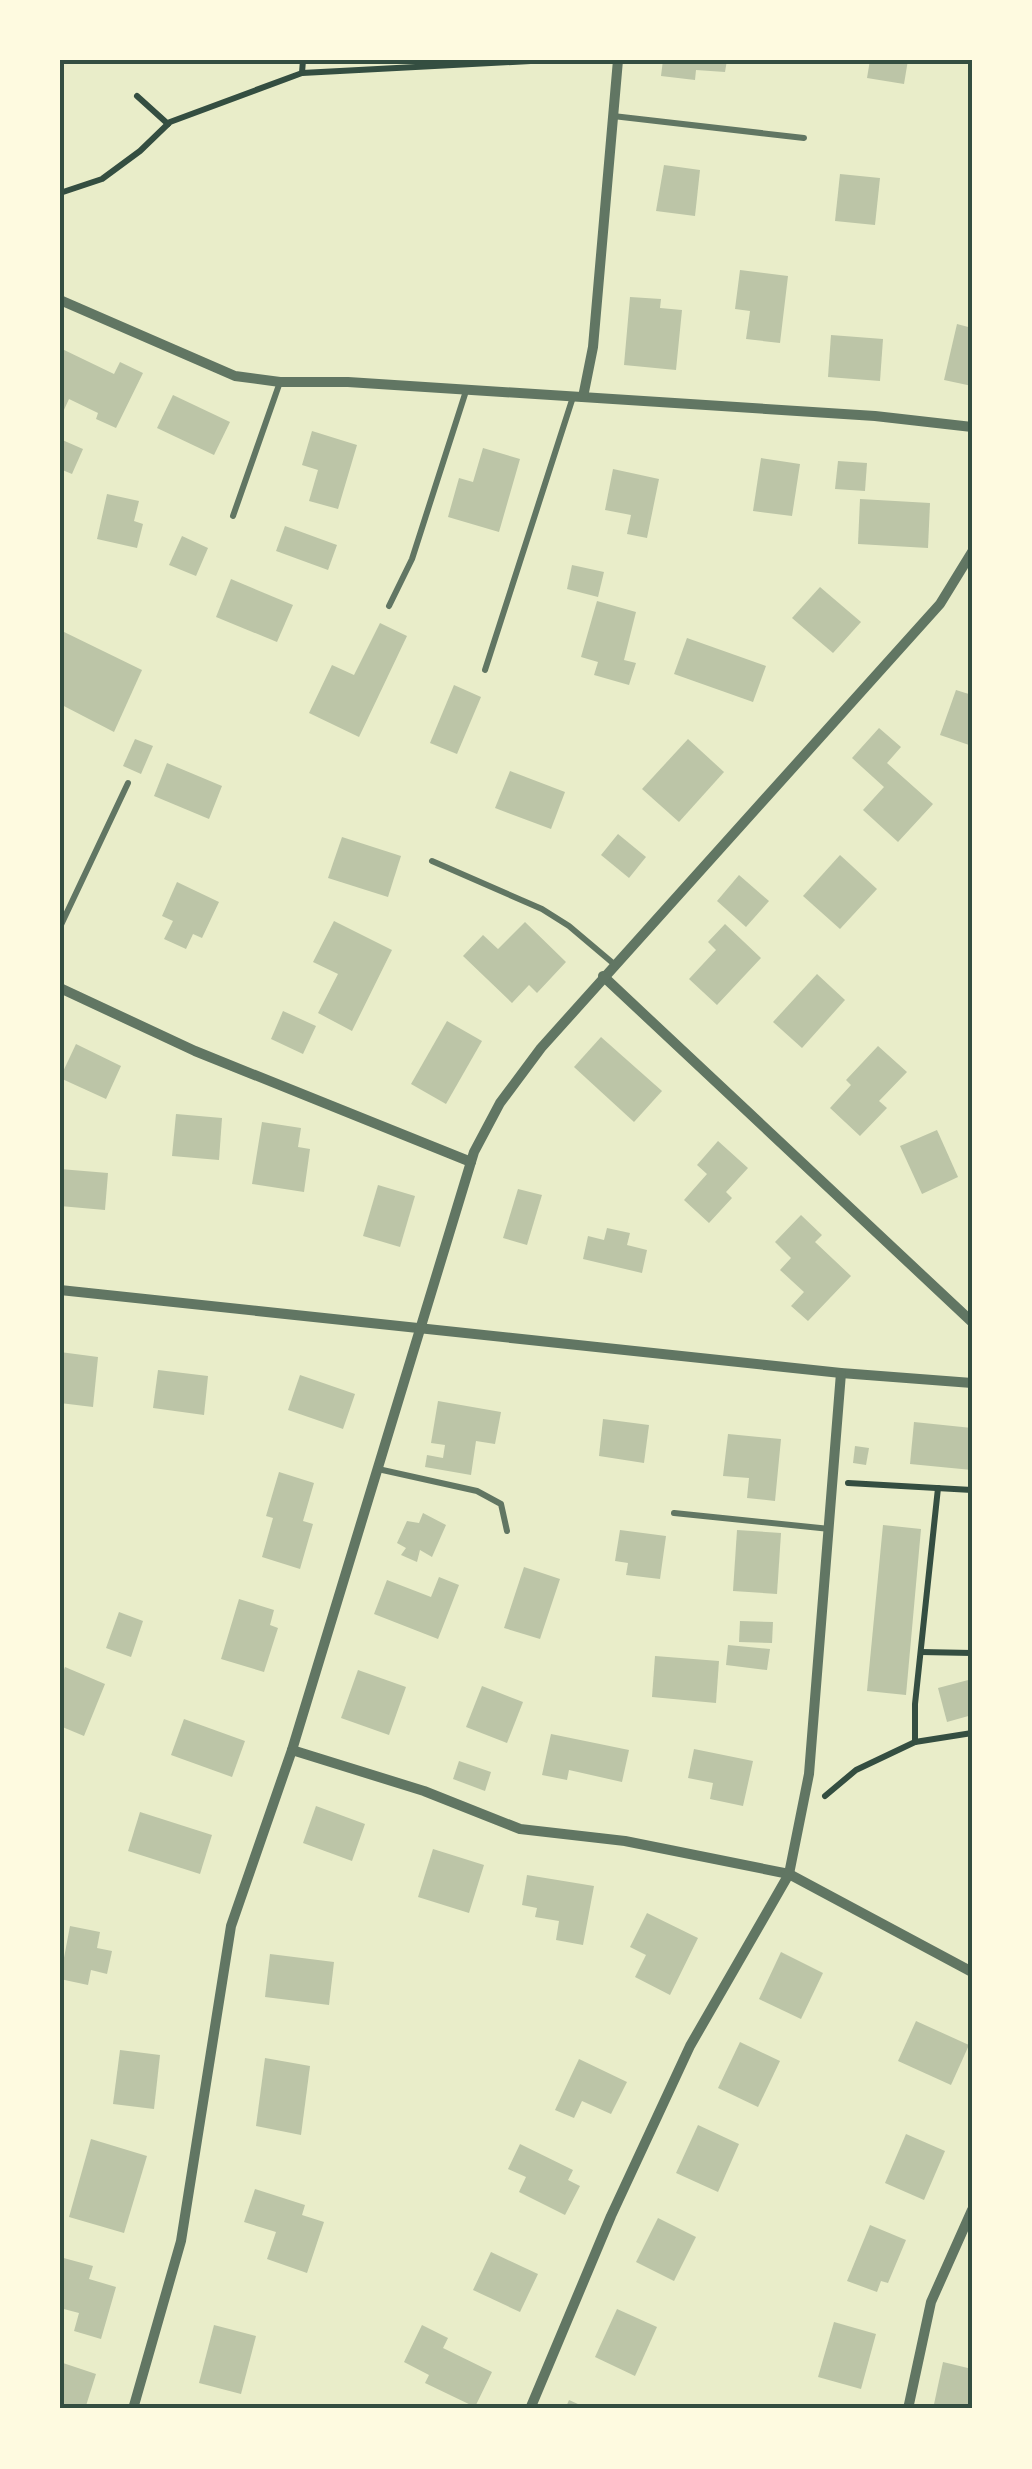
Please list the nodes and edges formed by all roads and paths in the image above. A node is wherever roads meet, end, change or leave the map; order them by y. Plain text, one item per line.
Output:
1 (302, 60) edge
2 (549, 60) edge
3 (618, 60) edge
4 (302, 73) junction
5 (137, 96) dead end
6 (613, 116) junction
7 (168, 124) junction
8 (804, 138) dead end
9 (60, 193) edge
10 (60, 300) edge
11 (280, 382) junction
12 (466, 390) junction
13 (578, 397) junction
14 (972, 427) edge
15 (233, 516) dead end
16 (972, 552) edge
17 (389, 606) dead end
18 (485, 670) dead end
19 (128, 783) dead end
20 (432, 861) dead end
21 (60, 927) edge
22 (614, 964) junction
23 (603, 976) junction
24 (60, 988) edge
25 (471, 1162) junction
26 (60, 1290) edge
27 (972, 1322) edge
28 (422, 1326) junction
29 (841, 1373) junction
30 (972, 1384) edge
31 (378, 1468) junction
32 (834, 1482) junction
33 (938, 1488) junction
34 (972, 1490) edge
35 (674, 1513) dead end
36 (830, 1529) junction
37 (507, 1531) dead end
38 (920, 1652) junction
39 (972, 1653) edge
40 (972, 1733) edge
41 (914, 1742) junction
42 (292, 1750) junction
43 (800, 1816) junction
44 (789, 1874) junction
45 (972, 1972) edge
46 (972, 2210) edge
47 (133, 2409) edge
48 (530, 2409) edge
49 (908, 2409) edge

1 - 4 path
2 - 4 path
3 - 6 street
4 - 7 path
5 - 7 path
6 - 8 lane
6 - 13 street
7 - 9 path
10 - 11 street
11 - 12 street
11 - 15 lane
12 - 13 street
12 - 17 lane
13 - 14 street
13 - 18 lane
16 - 22 street
19 - 21 lane
20 - 22 lane
22 - 23 street
23 - 25 street
23 - 27 street
24 - 25 street
25 - 28 street
26 - 28 street
28 - 29 street
28 - 31 street
29 - 30 street
29 - 32 street
31 - 37 lane
31 - 42 street
32 - 33 path
32 - 36 street
33 - 34 path
33 - 38 path
35 - 36 lane
36 - 43 street
38 - 39 path
38 - 41 path
40 - 41 path
41 - 43 path
42 - 44 street
42 - 47 street
43 - 44 street
44 - 45 street
44 - 48 street
46 - 49 street

